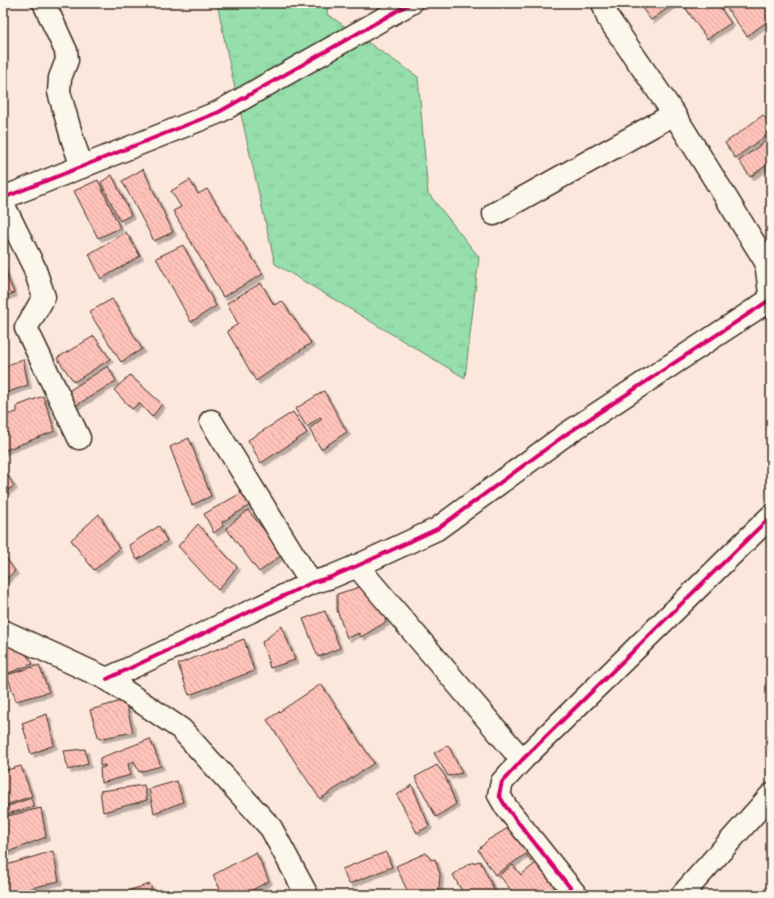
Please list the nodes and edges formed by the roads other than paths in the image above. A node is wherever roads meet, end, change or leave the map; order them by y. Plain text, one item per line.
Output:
1 (44, 3) edge
2 (411, 3) edge
3 (603, 3) edge
4 (674, 114) junction
5 (82, 167) junction
6 (3, 198) edge
7 (3, 204) edge
8 (494, 214) dead end
9 (771, 300) edge
10 (211, 421) dead end
11 (79, 438) dead end
12 (771, 516) edge
13 (357, 566) junction
14 (311, 583) junction
15 (3, 630) edge
16 (107, 679) junction
17 (522, 760) junction
18 (771, 795) edge
19 (307, 895) edge
20 (576, 895) edge
21 (682, 895) edge

1 - 5 street
2 - 5 street
3 - 4 street
4 - 8 street
4 - 9 street
5 - 6 street
7 - 11 street
9 - 13 street
10 - 14 street
12 - 17 street
13 - 14 street
13 - 17 street
14 - 16 street
15 - 16 street
16 - 19 street
17 - 20 street
18 - 21 street

